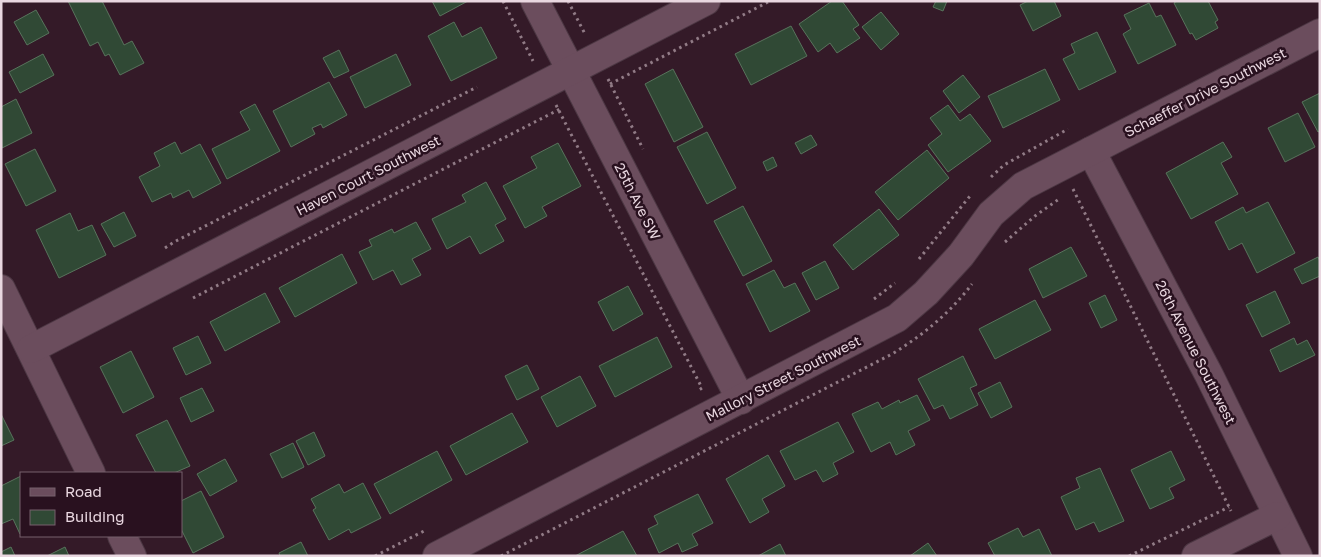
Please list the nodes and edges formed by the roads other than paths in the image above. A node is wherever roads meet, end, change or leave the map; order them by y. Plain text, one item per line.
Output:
1 (535, 1) edge
2 (706, 1) edge
3 (1320, 33) edge
4 (571, 71) junction
5 (1091, 151) junction
6 (1, 289) edge
7 (31, 349) junction
8 (741, 400) junction
9 (91, 472) edge
10 (1277, 516) junction
11 (122, 537) edge
12 (132, 556) edge
13 (437, 556) edge
14 (1196, 556) edge
15 (1298, 556) edge

1 - 4 street, 25th Ave SW
2 - 4 street, Haven Court Southwest
3 - 5 street, Schaeffer Drive Southwest
4 - 7 street, Haven Court Southwest
4 - 8 street, 25th Ave SW
5 - 8 street, Mallory Street Southwest
5 - 10 street, 26th Avenue Southwest
6 - 7 street
7 - 9 street
8 - 13 street, Mallory Street Southwest
10 - 14 street
10 - 15 street, 26th Avenue Southwest
11 - 12 street

